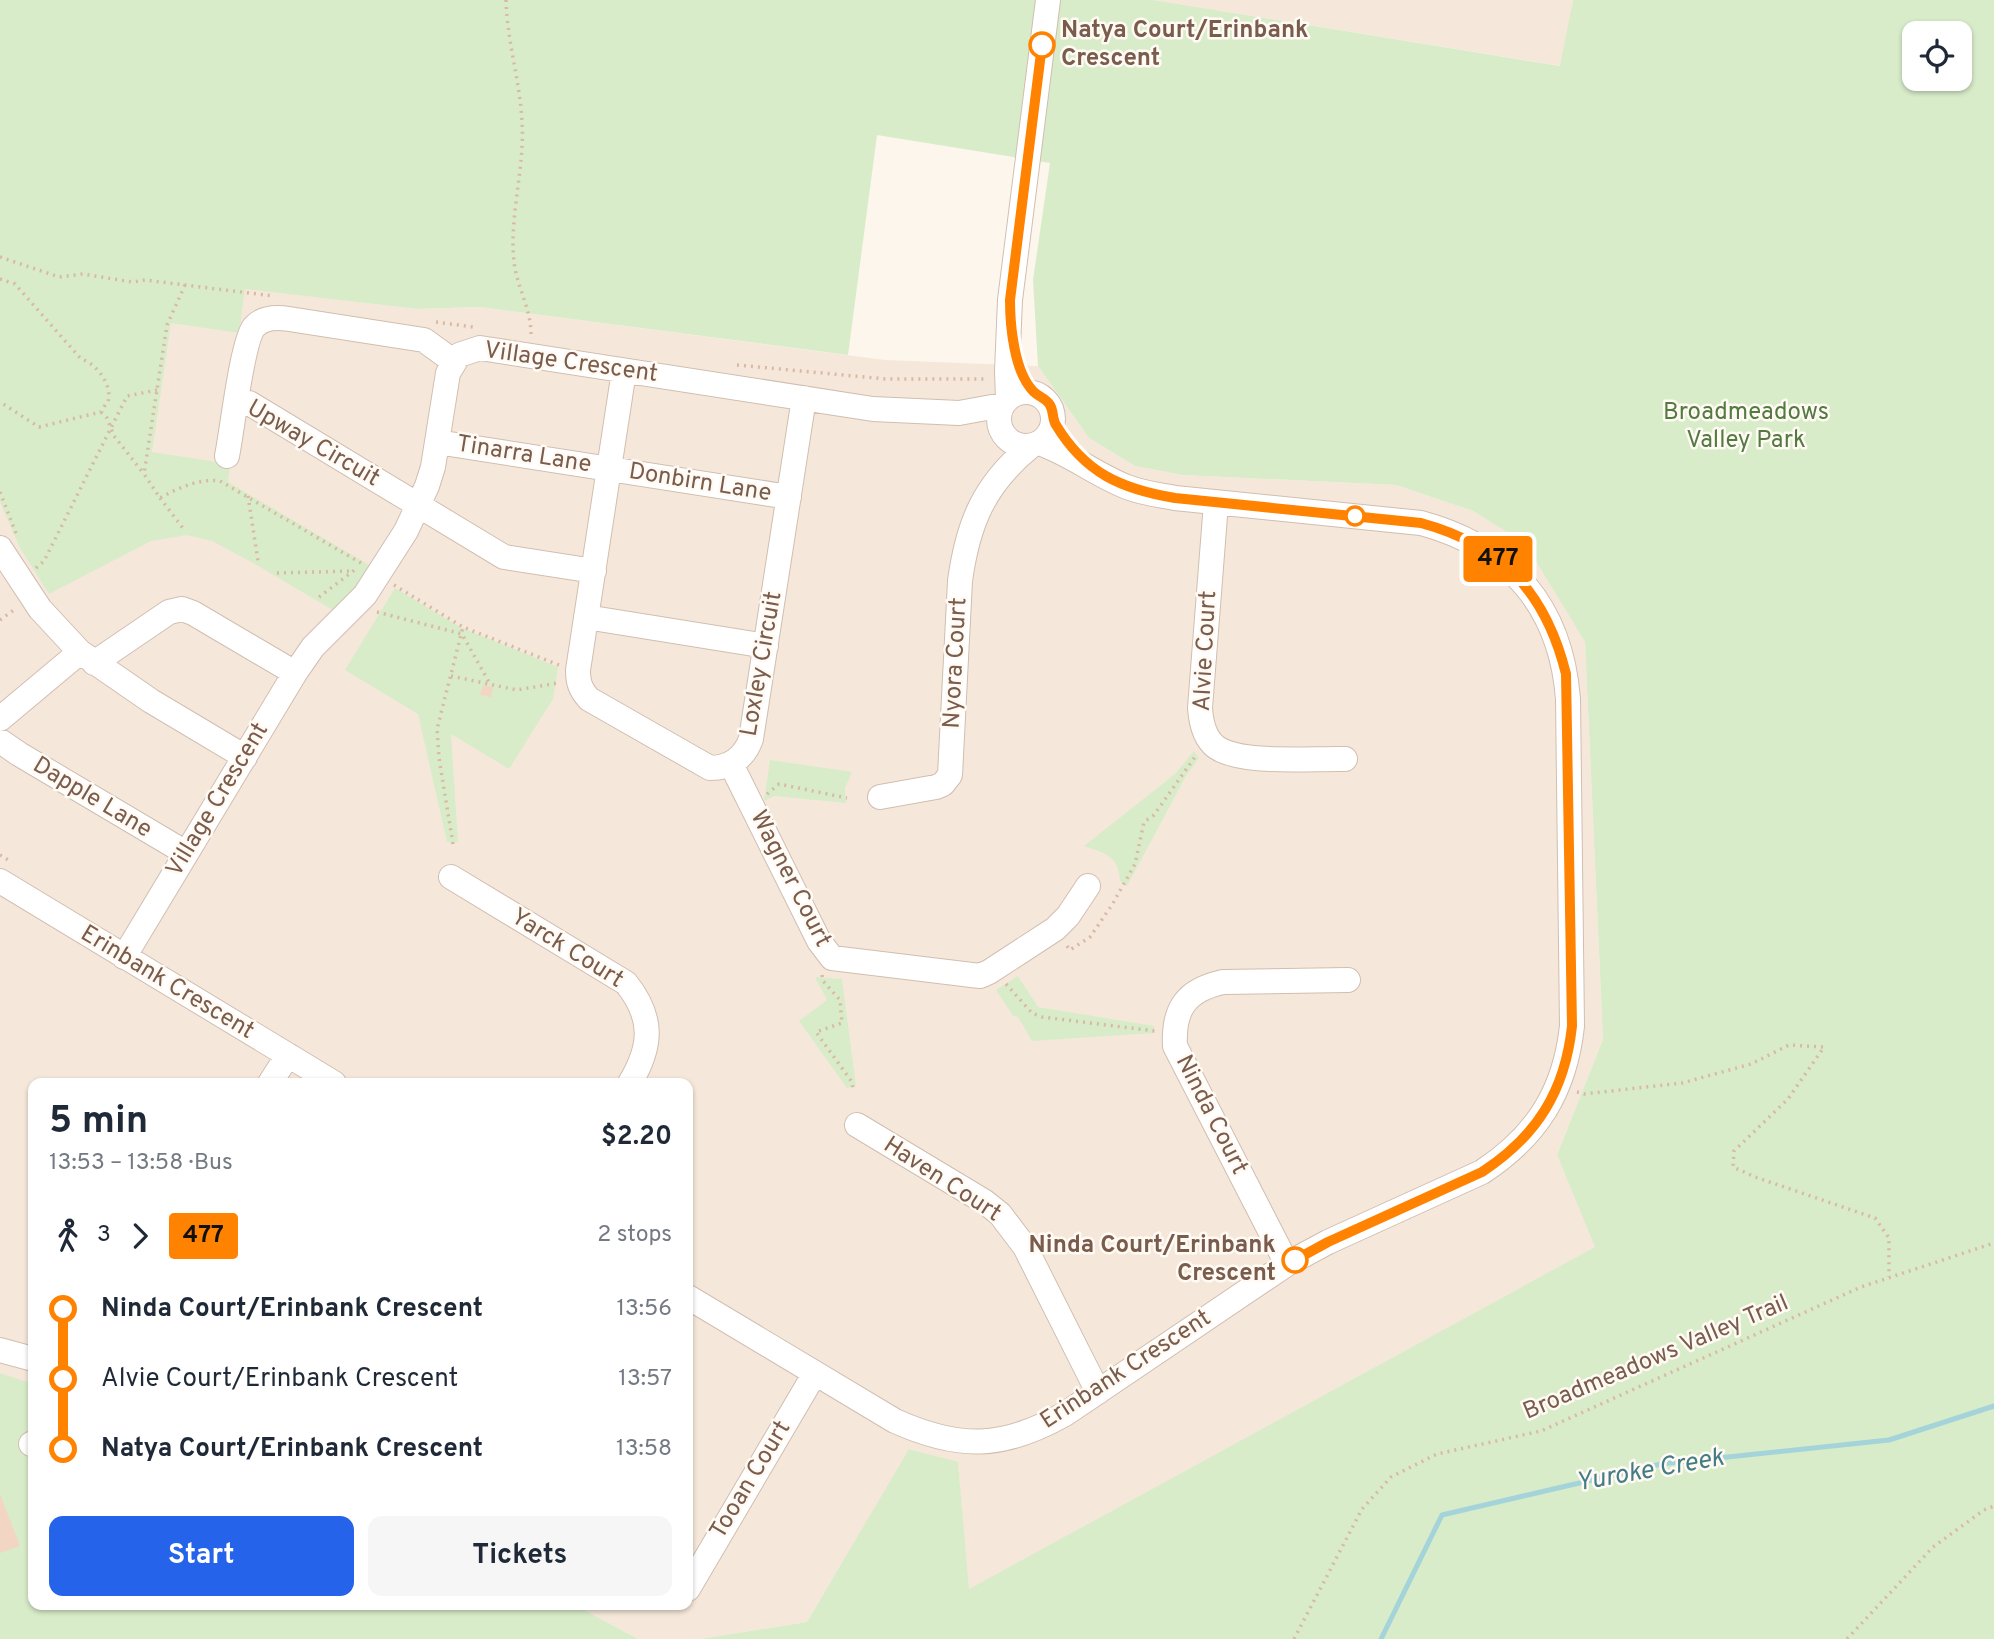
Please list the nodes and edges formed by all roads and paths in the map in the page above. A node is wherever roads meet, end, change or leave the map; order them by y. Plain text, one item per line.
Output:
1 (506, 0) edge
2 (1048, 0) edge
3 (0, 279) edge
4 (185, 285) dead end
5 (1010, 330) junction
6 (531, 334) dead end
7 (453, 361) junction
8 (624, 371) junction
9 (157, 390) junction
10 (1034, 393) junction
11 (804, 398) junction
12 (237, 401) junction
13 (0, 402) edge
14 (101, 412) junction
15 (1005, 418) junction
16 (1054, 421) junction
17 (110, 430) junction
18 (437, 442) junction
19 (1035, 445) junction
20 (227, 456) dead end
21 (1088, 466) junction
22 (610, 468) junction
23 (144, 474) junction
24 (995, 482) junction
25 (248, 496) junction
26 (789, 497) junction
27 (160, 498) junction
28 (1216, 503) junction
29 (419, 505) junction
30 (185, 531) dead end
31 (0, 548) edge
32 (258, 561) dead end
33 (354, 571) junction
34 (594, 571) junction
35 (277, 573) dead end
36 (394, 585) dead end
37 (334, 586) junction
38 (15, 590) junction
39 (319, 597) dead end
40 (355, 605) junction
41 (586, 617) junction
42 (0, 620) edge
43 (463, 626) junction
44 (461, 634) junction
45 (766, 646) junction
46 (87, 658) junction
47 (561, 665) dead end
48 (295, 673) junction
49 (451, 676) junction
50 (558, 683) dead end
51 (490, 684) junction
52 (0, 719) edge
53 (0, 741) edge
54 (1198, 753) dead end
55 (245, 757) junction
56 (1345, 759) dead end
57 (731, 764) junction
58 (880, 797) dead end
59 (847, 798) dead end
60 (751, 804) junction
61 (453, 844) dead end
62 (186, 853) junction
63 (451, 877) dead end
64 (0, 881) edge
65 (1088, 887) dead end
66 (1055, 929) junction
67 (124, 957) junction
68 (831, 958) junction
69 (989, 972) junction
70 (1348, 980) dead end
71 (1175, 1033) junction
72 (288, 1055) junction
73 (274, 1078) edge
74 (326, 1078) edge
75 (632, 1078) edge
76 (1559, 1086) junction
77 (853, 1089) dead end
78 (857, 1125) dead end
79 (1994, 1243) edge
80 (1287, 1264) junction
81 (1889, 1278) junction
82 (693, 1300) edge
83 (0, 1350) edge
84 (28, 1358) edge
85 (815, 1373) junction
86 (1098, 1392) junction
87 (1994, 1506) edge
88 (693, 1580) edge
89 (1294, 1639) edge
90 (1847, 1639) edge

1 - 6 path
2 - 5 street
3 - 14 path
4 - 9 path
5 - 10 street
5 - 15 street
7 - 8 street, Village Crescent
7 - 12 street, Upway Circuit
7 - 18 street, Village Crescent
8 - 11 street, Village Crescent
8 - 22 street, Loxley Circuit
9 - 17 path
9 - 23 path
10 - 15 street
10 - 16 street
11 - 15 street, Village Crescent
11 - 26 street, Loxley Circuit
12 - 20 street
12 - 29 street, Upway Circuit
13 - 14 path
14 - 17 path
15 - 19 street
15 - 24 street, Nyora Court
16 - 19 street
16 - 21 street, Erinbank Crescent
17 - 23 path
17 - 38 path
18 - 22 street, Tinarra Lane
18 - 29 street, Village Crescent
19 - 21 street, Erinbank Crescent
19 - 24 street, Nyora Court
21 - 28 street, Erinbank Crescent
22 - 26 street, Donbirn Lane
22 - 34 street, Loxley Circuit
23 - 27 path
24 - 58 street, Nyora Court
25 - 27 path
25 - 32 path
25 - 33 path
26 - 45 street, Loxley Circuit
27 - 30 path
28 - 56 street, Alvie Court
28 - 76 street, Erinbank Crescent
29 - 34 street, Upway Circuit
29 - 40 street, Village Crescent
31 - 38 street
33 - 35 path
33 - 37 path
34 - 41 street, Loxley Circuit
36 - 43 path
37 - 39 path
37 - 40 path
38 - 42 path
38 - 46 street
40 - 44 path
40 - 48 street, Village Crescent
41 - 45 street
41 - 57 street, Loxley Circuit
43 - 44 path
43 - 47 path
44 - 49 path
44 - 51 path
45 - 57 street, Loxley Circuit
46 - 48 street
46 - 52 street
46 - 55 street
48 - 55 street, Village Crescent
49 - 51 path
49 - 61 path
50 - 51 path
53 - 62 street, Dapple Lane
54 - 66 path
55 - 62 street, Village Crescent
57 - 60 street, Wagner Court
59 - 60 path
60 - 68 street, Wagner Court
62 - 67 street, Village Crescent
63 - 75 street, Yarck Court
64 - 67 street, Erinbank Crescent
65 - 66 street
66 - 69 street
67 - 72 street, Erinbank Crescent
68 - 69 street, Wagner Court
68 - 77 path
69 - 71 path
70 - 71 street, Ninda Court
71 - 80 street, Ninda Court
72 - 73 street
72 - 74 street, Erinbank Crescent
76 - 80 street, Erinbank Crescent
76 - 81 path
78 - 86 street, Haven Court
79 - 81 path, Broadmeadows Valley Trail
80 - 86 street, Erinbank Crescent
81 - 89 path, Broadmeadows Valley Trail
82 - 85 street, Erinbank Crescent
83 - 84 street
85 - 86 street, Erinbank Crescent
85 - 88 street, Tooan Court
87 - 90 path

